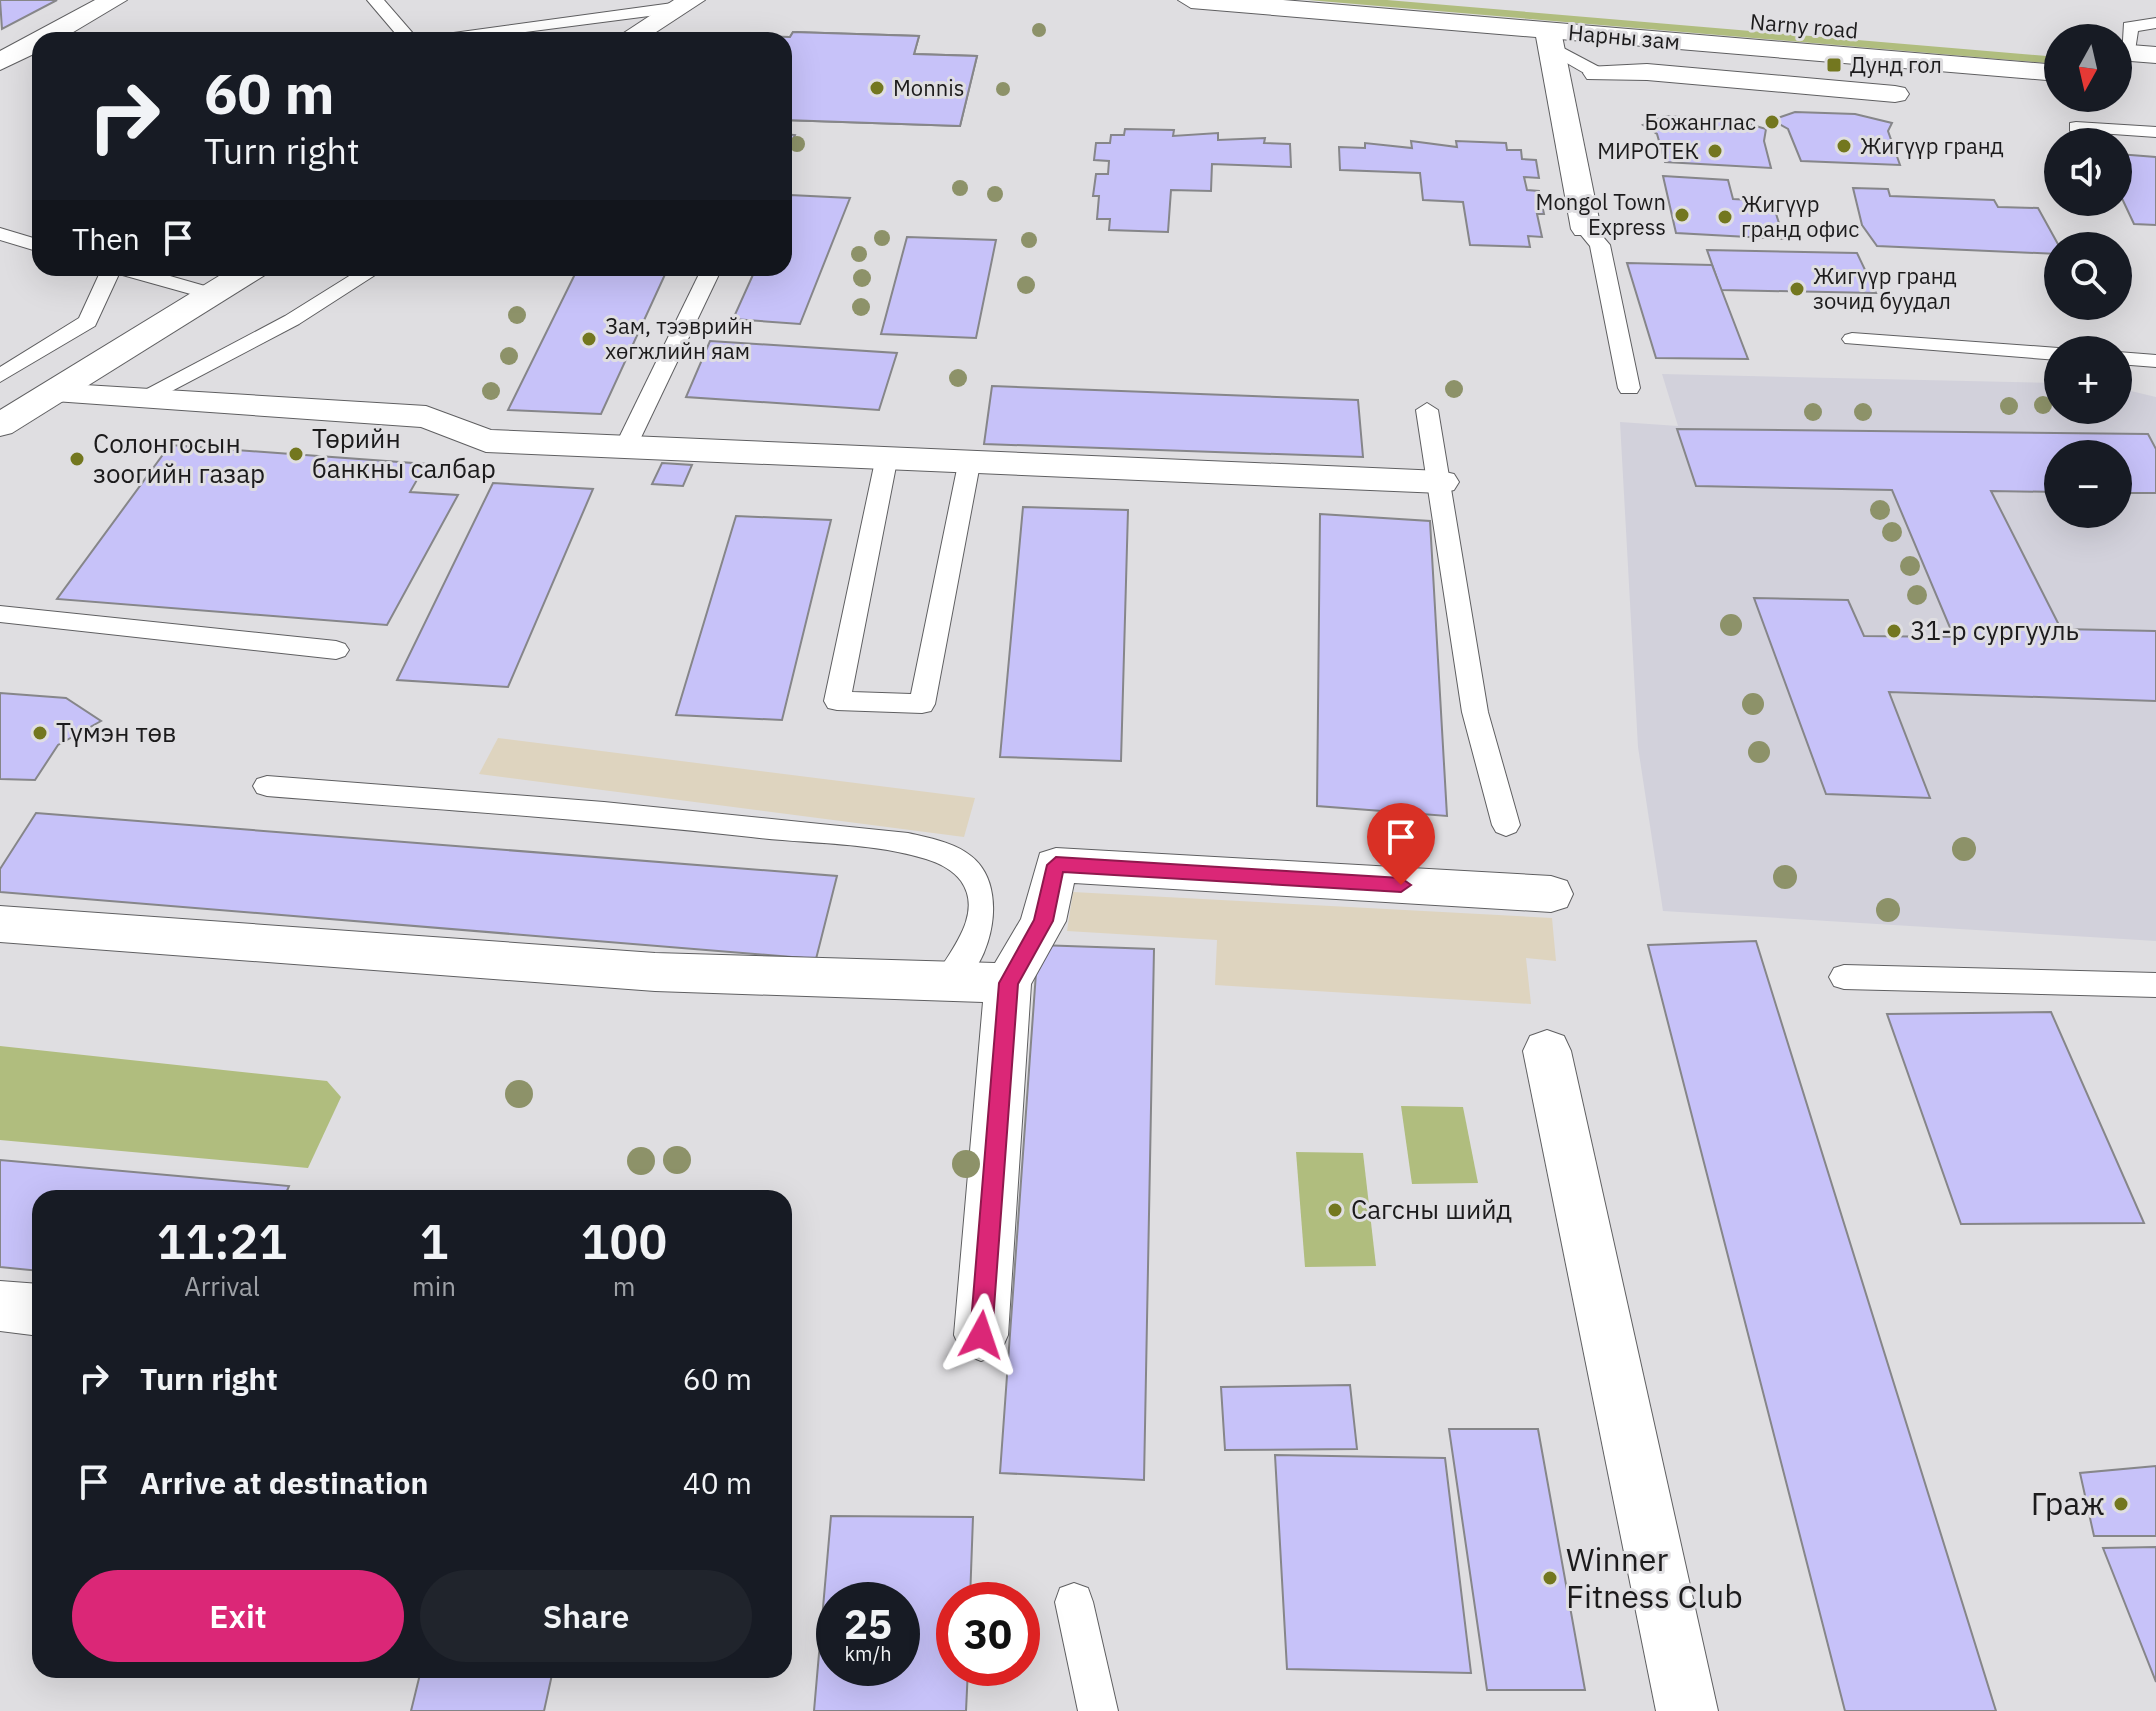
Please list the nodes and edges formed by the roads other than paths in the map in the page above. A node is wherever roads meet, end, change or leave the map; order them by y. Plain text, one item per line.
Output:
1 (114, 0) edge
2 (375, 0) edge
3 (1191, 0) edge
4 (686, 3) edge
5 (2156, 23) edge
6 (2132, 27) edge
7 (55, 32) edge
8 (403, 32) edge
9 (481, 32) edge
10 (639, 32) edge
11 (1550, 39) junction
12 (32, 45) edge
13 (2156, 55) edge
14 (2132, 59) edge
15 (0, 62) edge
16 (2132, 67) edge
17 (2044, 72) edge
18 (1597, 73) junction
19 (2156, 81) edge
20 (1785, 86) junction
21 (1895, 94) dead end
22 (1665, 101) dead end
23 (1721, 105) dead end
24 (2076, 127) dead end
25 (2156, 132) edge
26 (1586, 229) joint
27 (0, 234) edge
28 (32, 244) edge
29 (108, 276) edge
30 (148, 276) edge
31 (241, 276) edge
32 (363, 276) edge
33 (708, 276) edge
34 (212, 294) junction
35 (1852, 339) dead end
36 (2044, 353) edge
37 (2132, 359) edge
38 (2156, 361) edge
39 (0, 376) edge
40 (1629, 388) dead end
41 (52, 393) junction
42 (139, 399) junction
43 (1427, 410) dead end
44 (0, 425) edge
45 (625, 448) junction
46 (886, 461) junction
47 (969, 464) junction
48 (1441, 482) junction
49 (0, 614) edge
50 (336, 650) dead end
51 (267, 786) dead end
52 (1506, 825) dead end
53 (1551, 894) dead end
54 (0, 924) edge
55 (1844, 977) dead end
56 (948, 981) junction
57 (1008, 983) junction
58 (2156, 985) edge
59 (1547, 1051) dead end
60 (0, 1306) edge
61 (32, 1309) edge
62 (981, 1335) dead end
63 (1074, 1602) dead end
64 (1098, 1711) edge
65 (1687, 1711) edge

1 - 7 main road
2 - 8 lane
3 - 11 main road, Нарны зам
4 - 9 lane
4 - 10 main road
5 - 6 lane
11 - 17 main road, Нарны зам
11 - 18 lane
11 - 26 main road
12 - 15 main road
13 - 14 main road
16 - 19 main road
18 - 20 main road
18 - 22 main road
20 - 21 main road
20 - 23 main road
24 - 25 lane
26 - 40 lane
27 - 28 lane
29 - 39 lane
30 - 34 lane
31 - 34 main road
32 - 42 lane
33 - 45 lane
34 - 41 main road
35 - 36 lane
37 - 38 lane
41 - 42 main road
41 - 44 main road
42 - 45 main road
43 - 48 lane
45 - 46 main road
46 - 47 main road
46 - 47 lane
47 - 48 main road
48 - 52 lane
49 - 50 lane
51 - 56 lane
53 - 57 main road
54 - 56 main road
55 - 58 lane
56 - 57 main road
57 - 62 main road
59 - 65 main road
60 - 61 main road
63 - 64 lane

